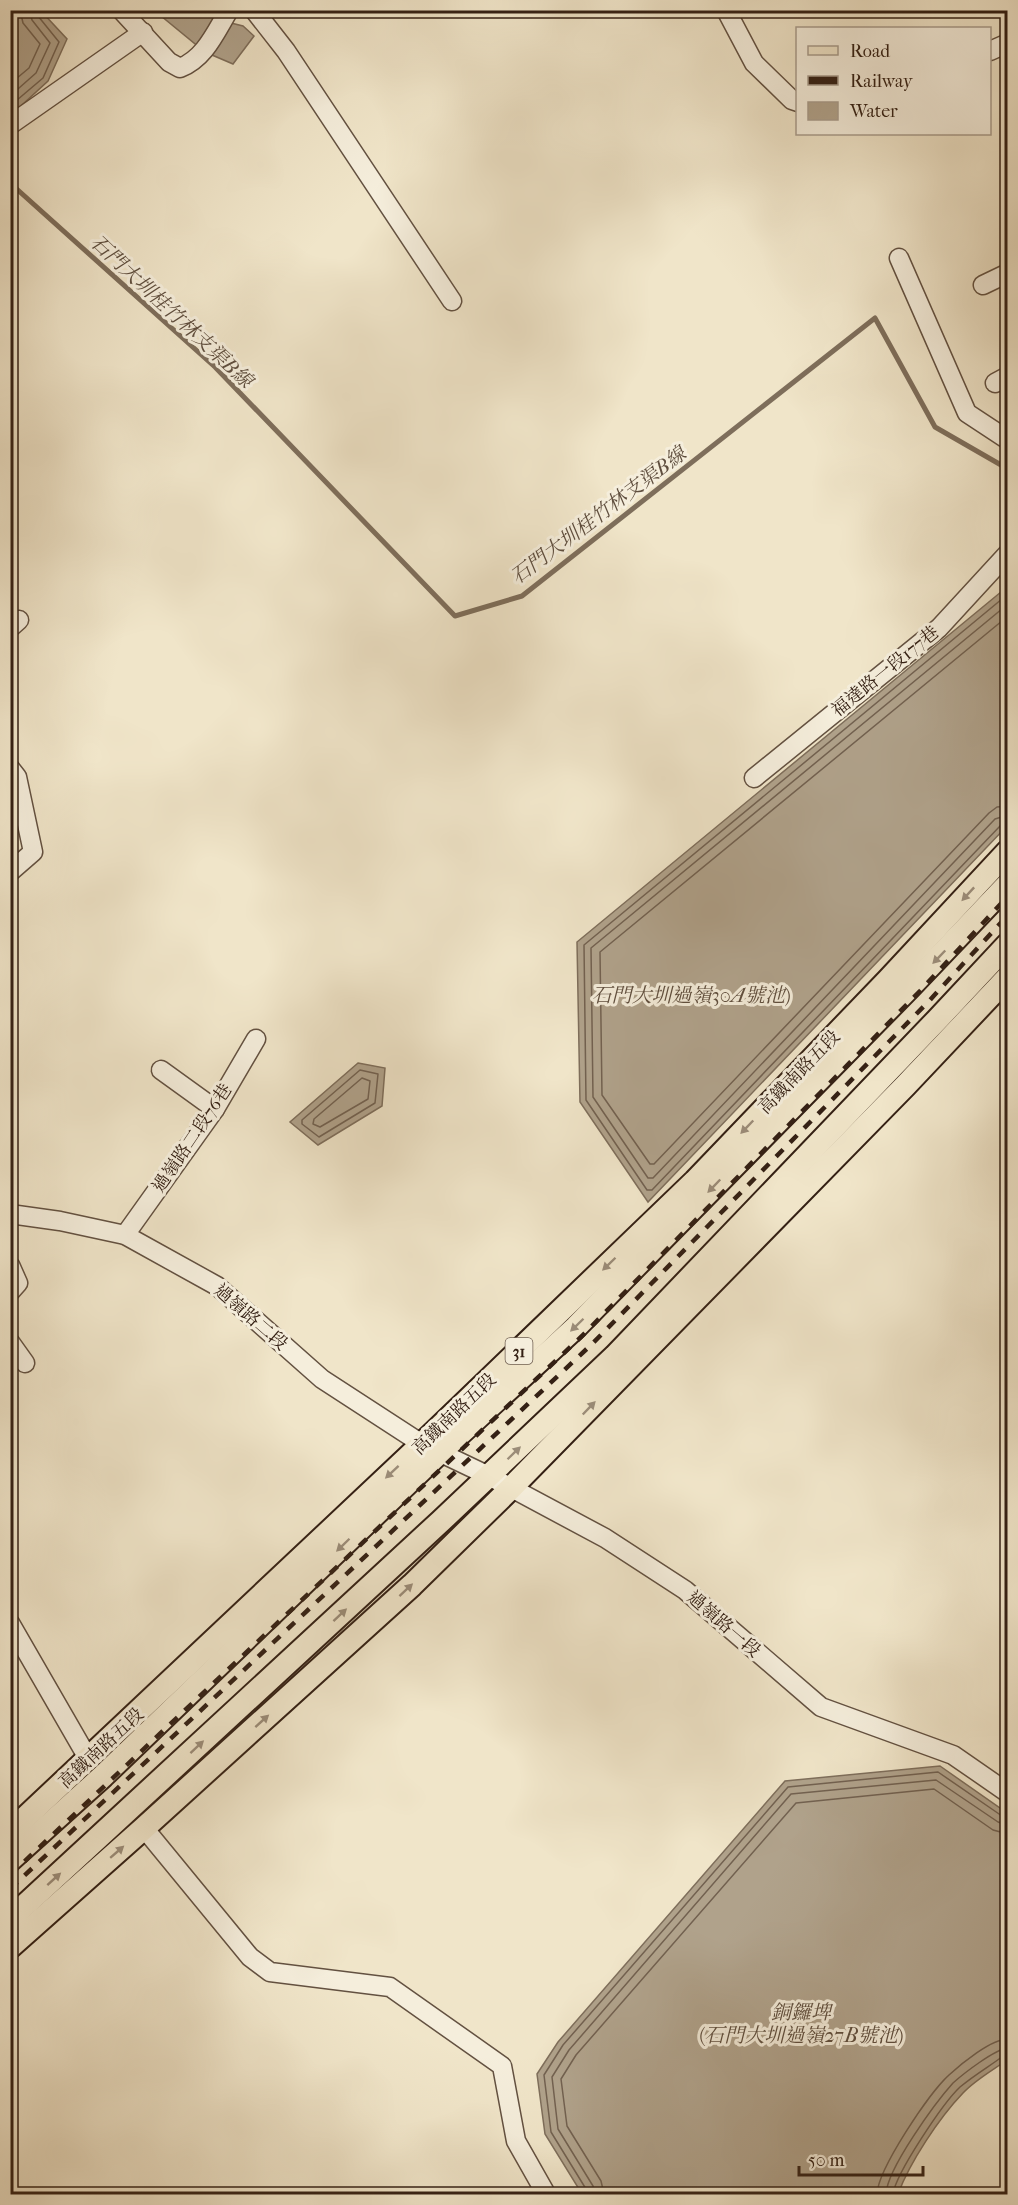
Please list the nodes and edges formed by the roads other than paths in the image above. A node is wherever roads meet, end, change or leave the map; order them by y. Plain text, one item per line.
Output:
1 (121, 10) edge
2 (229, 10) edge
3 (254, 10) edge
4 (726, 10) edge
5 (143, 32) junction
6 (1008, 44) edge
7 (991, 51) edge
8 (796, 101) edge
9 (10, 125) edge
10 (899, 258) dead end
11 (1008, 273) edge
12 (983, 285) dead end
13 (452, 301) dead end
14 (1008, 440) edge
15 (1008, 553) edge
16 (10, 768) edge
17 (754, 778) dead end
18 (1008, 851) edge
19 (10, 872) edge
20 (1008, 884) edge
21 (1008, 944) edge
22 (1008, 970) edge
23 (1008, 977) edge
24 (937, 1020) junction
25 (256, 1039) dead end
26 (161, 1070) dead end
27 (215, 1108) junction
28 (10, 1214) edge
29 (125, 1234) junction
30 (10, 1265) edge
31 (10, 1292) edge
32 (10, 1342) edge
33 (25, 1363) dead end
34 (431, 1448) junction
35 (489, 1476) junction
36 (510, 1489) junction
37 (10, 1623) edge
38 (223, 1661) junction
39 (141, 1711) junction
40 (89, 1760) junction
41 (1008, 1793) edge
42 (144, 1828) junction
43 (10, 1832) edge
44 (10, 1860) edge
45 (10, 1918) edge
46 (10, 1947) edge
47 (546, 2194) edge

1 - 5 street
2 - 5 street
3 - 13 street
4 - 8 street
5 - 9 street
6 - 7 street
10 - 14 street
11 - 12 street
15 - 17 street, 福達路一段177巷
16 - 19 street
18 -> 34 main road, 高鐵南路五段 / 31
20 -> 34 main road, 高鐵南路五段 / 31
21 - 24 main road
22 - 24 main road
36 -> 23 main road
35 -> 24 main road
25 - 27 street, 過嶺路二段76巷
26 - 27 street
27 - 29 street, 過嶺路二段76巷
28 - 29 street, 過嶺路二段
29 - 34 street, 過嶺路二段
30 - 31 street
32 - 33 street
34 - 35 street, 過嶺路一段
34 -> 38 main road, 高鐵南路五段 / 31
34 -> 39 main road, 高鐵南路五段 / 31
35 - 36 street, 過嶺路一段
45 -> 35 main road
36 - 41 street, 過嶺路一段
42 -> 36 main road
37 - 40 street
38 - 39 main road
38 - 44 main road, 高鐵南路五段 / 31
39 - 40 main road, 高鐵南路五段 / 31
40 - 43 main road, 高鐵南路五段 / 31
46 -> 42 main road
42 - 47 street

